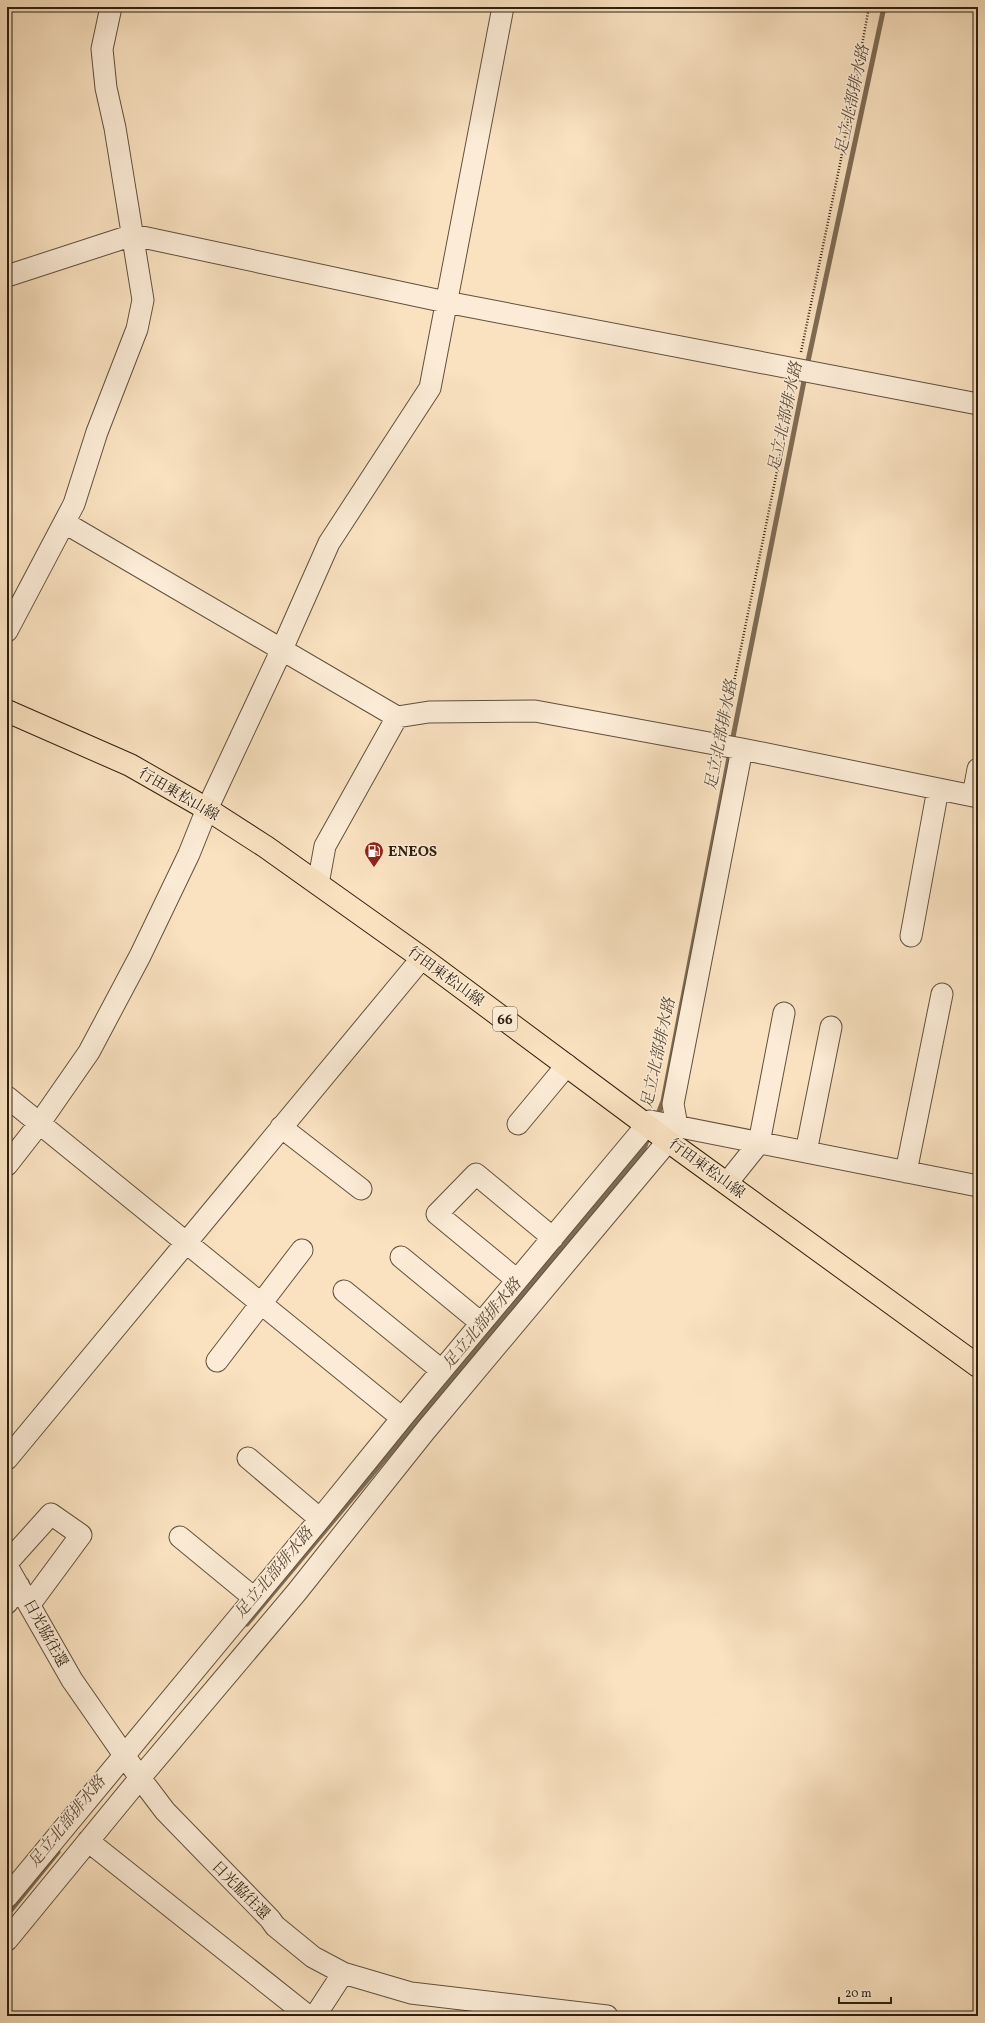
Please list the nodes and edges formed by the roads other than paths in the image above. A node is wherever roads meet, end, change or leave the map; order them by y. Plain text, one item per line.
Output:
1 (111, 7) edge
2 (503, 7) edge
3 (133, 235) junction
4 (7, 276) edge
5 (446, 302) junction
6 (978, 404) edge
7 (65, 523) junction
8 (7, 631) edge
9 (282, 649) junction
10 (7, 711) edge
11 (397, 717) junction
12 (742, 749) junction
13 (978, 769) edge
14 (938, 789) junction
15 (976, 797) edge
16 (206, 809) junction
17 (318, 884) junction
18 (911, 936) dead end
19 (422, 958) junction
20 (942, 994) dead end
21 (784, 1014) dead end
22 (831, 1027) dead end
23 (567, 1064) junction
24 (7, 1097) edge
25 (39, 1124) junction
26 (518, 1124) dead end
27 (648, 1125) junction
28 (282, 1126) junction
29 (673, 1134) junction
30 (759, 1143) junction
31 (806, 1152) junction
32 (7, 1165) edge
33 (906, 1172) junction
34 (727, 1182) junction
35 (978, 1186) edge
36 (361, 1189) dead end
37 (553, 1238) junction
38 (185, 1242) junction
39 (302, 1250) dead end
40 (401, 1257) dead end
41 (517, 1280) junction
42 (344, 1291) dead end
43 (260, 1303) junction
44 (481, 1323) junction
45 (217, 1361) dead end
46 (978, 1366) edge
47 (441, 1370) junction
48 (402, 1418) junction
49 (248, 1458) dead end
50 (7, 1460) edge
51 (320, 1519) junction
52 (180, 1537) dead end
53 (7, 1563) edge
54 (7, 1566) edge
55 (19, 1586) junction
56 (254, 1598) junction
57 (7, 1603) edge
58 (30, 1604) junction
59 (124, 1755) junction
60 (140, 1778) junction
61 (88, 1841) junction
62 (7, 1897) edge
63 (7, 1940) edge
64 (343, 1973) junction
65 (308, 2016) edge
66 (316, 2016) edge
67 (607, 2016) edge

1 - 3 street
2 - 5 street
3 - 4 street
3 - 5 street
3 - 7 street
5 - 6 street
5 - 9 street
7 - 8 street
7 - 9 street
9 - 11 street
9 - 16 street
10 - 16 main road, 行田東松山線 / 66
11 - 12 street
11 - 17 street
12 - 14 street
12 - 29 street
13 - 15 street
14 - 15 street
14 - 18 street
16 - 17 main road, 行田東松山線 / 66
16 - 25 street
17 - 19 main road, 行田東松山線 / 66
19 - 23 main road, 行田東松山線 / 66
19 - 28 street
20 - 33 street
21 - 30 street
22 - 31 street
23 - 26 street
23 - 27 main road, 行田東松山線 / 66
24 - 25 street
25 - 32 street
25 - 38 street
27 - 29 main road, 行田東松山線 / 66
27 - 37 street
28 - 36 street
28 - 38 street
29 - 30 street
29 - 34 main road, 行田東松山線 / 66
29 - 60 street
30 - 31 street
30 - 34 street
31 - 33 street
33 - 35 street
34 - 46 main road, 行田東松山線 / 66
37 - 41 street
37 - 41 street
38 - 43 street
38 - 50 street
39 - 43 street
40 - 44 street
41 - 44 street
42 - 47 street
43 - 45 street
43 - 48 street
44 - 47 street
47 - 48 street
48 - 51 street
49 - 51 street
51 - 56 street
52 - 56 street
53 - 58 street
54 - 55 street, 日光脇往還
55 - 57 street
55 - 58 street, 日光脇往還
56 - 59 street
58 - 59 street, 日光脇往還
59 - 60 street, 日光脇往還
59 - 62 street
60 - 61 street
60 - 64 street, 日光脇往還
61 - 63 street
61 - 65 street
64 - 66 street
64 - 67 street, 日光脇往還

